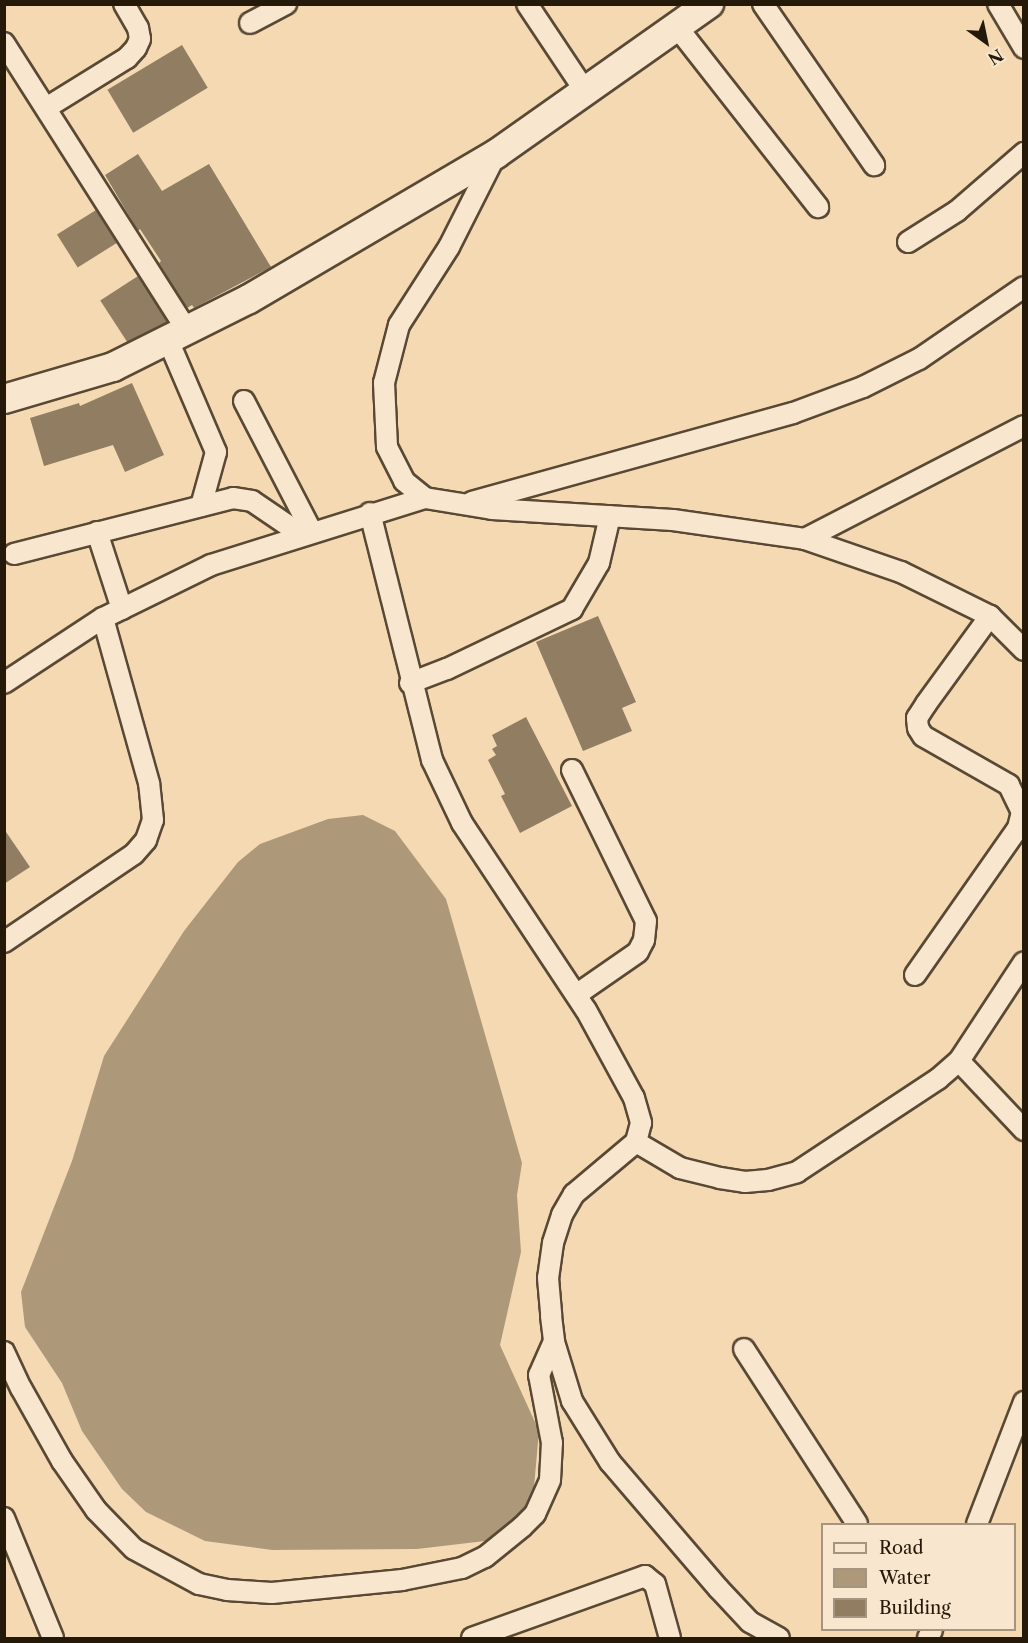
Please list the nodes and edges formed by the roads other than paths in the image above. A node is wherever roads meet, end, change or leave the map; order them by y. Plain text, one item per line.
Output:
1 (124, 4) edge
2 (286, 4) edge
3 (527, 4) edge
4 (709, 4) edge
5 (763, 4) edge
6 (998, 4) edge
7 (250, 23) dead end
8 (677, 27) junction
9 (4, 43) edge
10 (1023, 48) edge
11 (585, 91) junction
12 (46, 108) junction
13 (1023, 153) edge
14 (496, 154) junction
15 (874, 165) dead end
16 (818, 207) dead end
17 (908, 242) dead end
18 (1023, 287) edge
19 (177, 335) junction
20 (4, 399) edge
21 (244, 401) dead end
22 (1023, 426) edge
23 (425, 498) junction
24 (463, 504) junction
25 (201, 506) junction
26 (370, 513) junction
27 (610, 516) junction
28 (97, 532) junction
29 (307, 534) junction
30 (805, 539) junction
31 (14, 554) dead end
32 (122, 609) junction
33 (990, 616) junction
34 (103, 618) junction
35 (1023, 650) edge
36 (4, 683) edge
37 (411, 683) junction
38 (572, 770) dead end
39 (4, 942) edge
40 (1023, 962) edge
41 (915, 975) dead end
42 (576, 995) junction
43 (959, 1061) junction
44 (1023, 1130) edge
45 (636, 1142) junction
46 (554, 1342) junction
47 (744, 1349) dead end
48 (4, 1352) edge
49 (1023, 1402) edge
50 (4, 1518) edge
51 (856, 1523) edge
52 (977, 1523) edge
53 (764, 1635) edge
54 (53, 1638) edge
55 (472, 1638) edge
56 (670, 1638) edge

1 - 12 street
2 - 7 street
3 - 11 street
4 - 8 street
5 - 15 street
6 - 10 street
8 - 11 street
8 - 16 street
9 - 12 street
11 - 14 street
12 - 19 street
13 - 17 street
14 - 19 street
14 - 23 street
18 - 24 street
19 - 20 street
19 - 25 street
21 - 29 street
22 - 30 street
23 - 24 street
23 - 26 street
24 - 27 street
25 - 28 street
25 - 29 street
26 - 29 street
26 - 37 street
27 - 30 street
27 - 37 street
28 - 31 street
28 - 32 street
29 - 32 street
30 - 33 street
32 - 34 street
33 - 35 street
33 - 41 street
34 - 36 street
34 - 39 street
37 - 42 street
38 - 42 street
40 - 43 street
42 - 45 street
43 - 44 street
43 - 45 street
45 - 46 street
46 - 48 street
46 - 53 street
47 - 51 street
49 - 52 street
50 - 54 street
55 - 56 street

